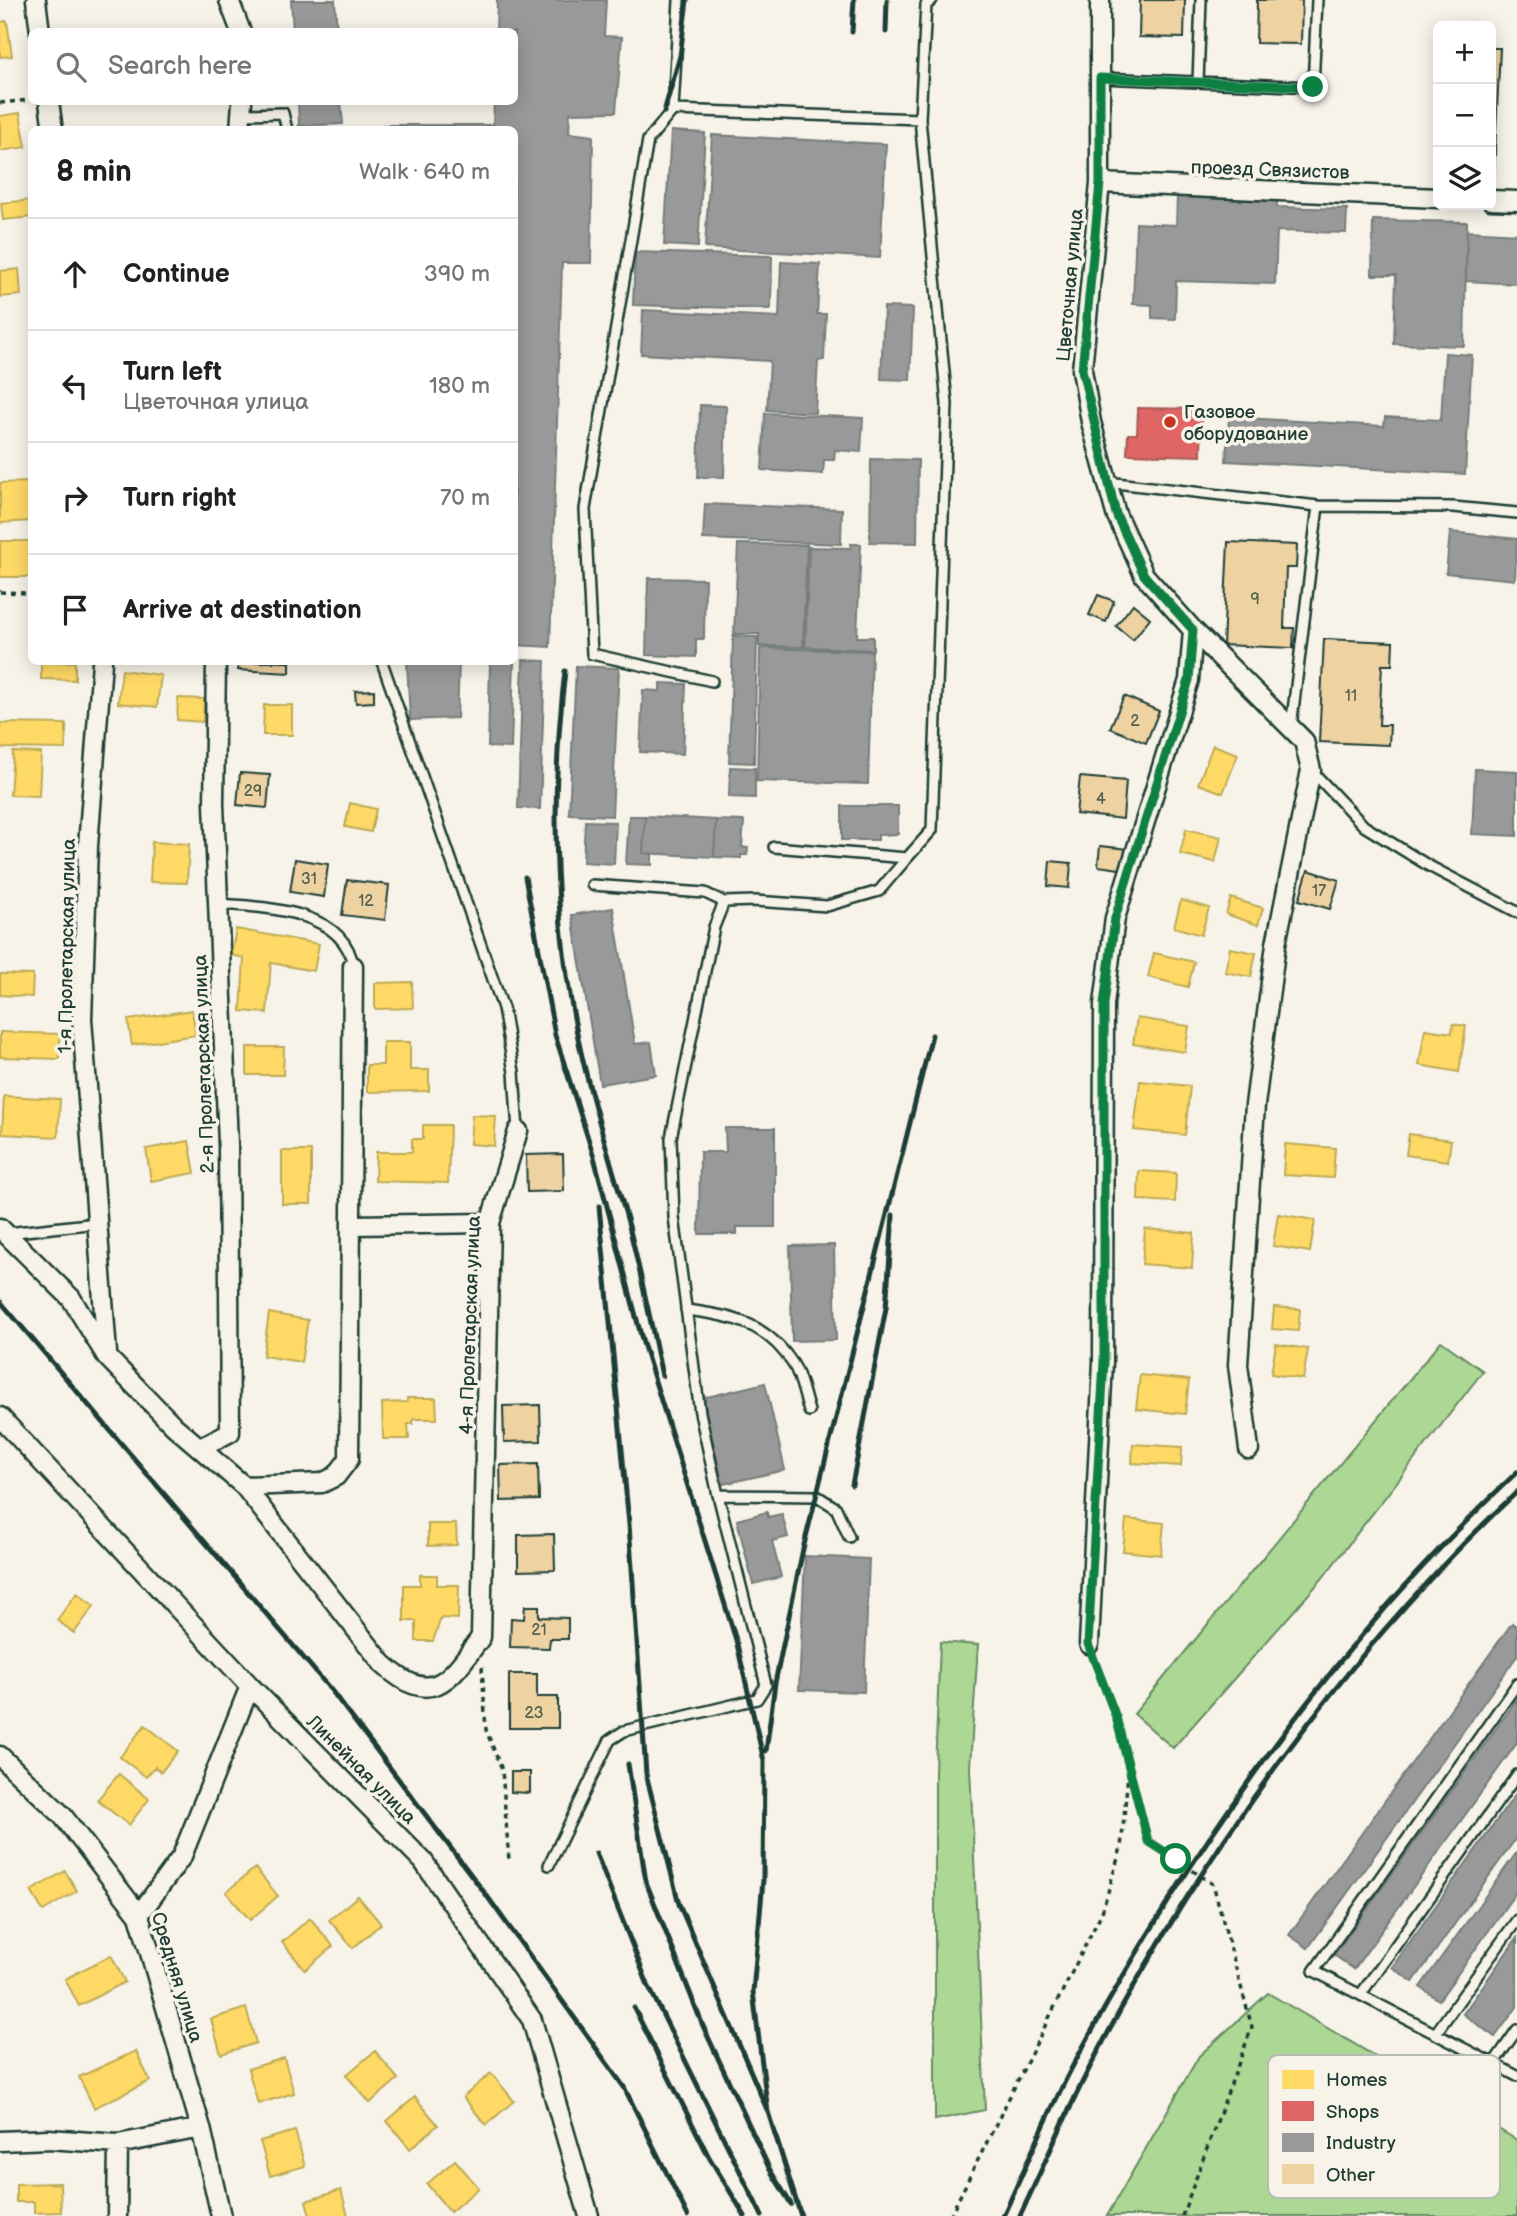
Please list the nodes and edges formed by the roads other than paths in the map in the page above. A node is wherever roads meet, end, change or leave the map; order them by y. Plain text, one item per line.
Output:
1 (36, 0) edge
2 (229, 0) edge
3 (679, 0) edge
4 (932, 0) edge
5 (1100, 0) edge
6 (1200, 0) edge
7 (1317, 0) edge
8 (40, 28) edge
9 (240, 28) edge
10 (1100, 78) junction
11 (1198, 82) junction
12 (49, 105) edge
13 (673, 110) junction
14 (241, 115) edge
15 (920, 119) junction
16 (52, 126) edge
17 (286, 126) edge
18 (1100, 183) junction
19 (1433, 198) edge
20 (1496, 200) edge
21 (1517, 201) edge
22 (1107, 482) junction
23 (1318, 506) junction
24 (1517, 513) edge
25 (1193, 630) junction
26 (102, 665) edge
27 (216, 665) edge
28 (383, 665) edge
29 (712, 681) dead end
30 (1291, 727) junction
31 (1311, 770) junction
32 (774, 847) dead end
33 (907, 858) junction
34 (592, 885) dead end
35 (724, 902) junction
36 (218, 904) junction
37 (1517, 912) edge
38 (353, 966) joint
39 (518, 1131) joint
40 (97, 1223) junction
41 (491, 1223) junction
42 (352, 1224) junction
43 (3, 1231) edge
44 (686, 1310) junction
45 (107, 1357) junction
46 (808, 1411) dead end
47 (0, 1417) edge
48 (200, 1448) junction
49 (1250, 1449) dead end
50 (244, 1486) junction
51 (718, 1495) junction
52 (849, 1537) dead end
53 (1088, 1644) road end
54 (1517, 1684) edge
55 (250, 1686) junction
56 (0, 1756) edge
57 (1517, 1774) edge
58 (549, 1865) dead end
59 (139, 1914) junction
60 (1517, 1920) edge
61 (1361, 1994) junction
62 (1517, 2030) edge
63 (1435, 2034) junction
64 (1476, 2055) edge
65 (1499, 2055) edge
66 (1500, 2068) edge
67 (1517, 2076) edge
68 (201, 2127) junction
69 (0, 2141) edge
70 (118, 2144) junction
71 (117, 2216) edge
72 (221, 2216) edge
73 (589, 2216) edge

1 - 8 street
2 - 9 street
3 - 13 lane
4 - 15 lane
5 - 10 street, Цветочная улица
6 - 11 lane
7 - 11 lane
10 - 11 lane
10 - 18 street, Цветочная улица
12 - 16 street
13 - 15 lane
13 - 29 lane
14 - 17 lane
15 - 33 lane
18 - 19 street, проезд Связистов
18 - 22 street, Цветочная улица
20 - 21 street
22 - 23 lane
22 - 25 street, Цветочная улица
23 - 24 lane
23 - 30 lane
25 - 30 street, Цветочная улица
25 - 53 street
26 - 40 street, 1-я Пролетарская улица
27 - 36 street, 2-я Пролетарская улица
28 - 39 lane, 4-я Пролетарская улица
30 - 31 street, Цветочная улица
31 - 37 lane
31 - 49 street
32 - 33 lane
33 - 35 lane
34 - 35 lane
35 - 44 lane
36 - 38 lane
36 - 48 street, 2-я Пролетарская улица
38 - 42 street
39 - 41 street, 4-я Пролетарская улица
40 - 43 lane
40 - 45 street, 1-я Пролетарская улица
41 - 42 street
41 - 50 street, 4-я Пролетарская улица
42 - 50 street
43 - 45 street
44 - 46 lane
44 - 51 lane
45 - 48 street
47 - 55 street, Линейная улица
48 - 50 street
51 - 52 lane
51 - 58 lane
54 - 61 lane
55 - 59 street
55 - 73 street, Линейная улица
56 - 59 street, Средняя улица
57 - 61 lane
59 - 68 street, Средняя улица
60 - 63 lane
61 - 63 lane
62 - 65 lane
63 - 64 lane
66 - 67 lane
68 - 70 street
68 - 72 street, Средняя улица
69 - 70 street
70 - 71 street

